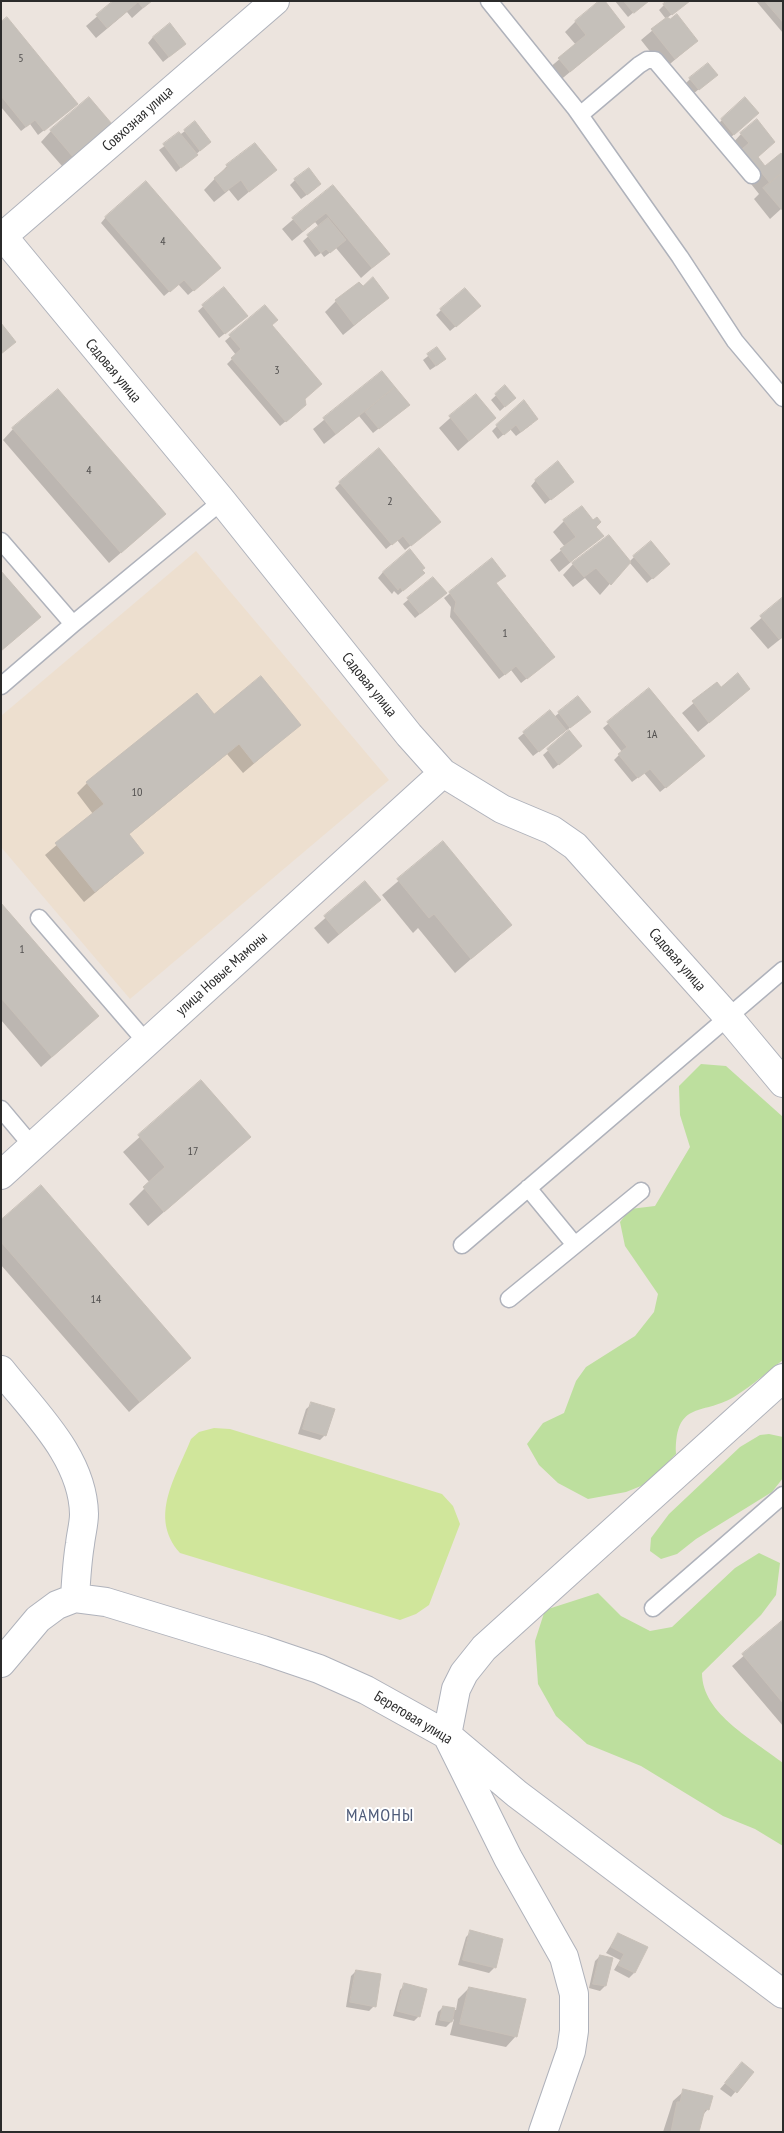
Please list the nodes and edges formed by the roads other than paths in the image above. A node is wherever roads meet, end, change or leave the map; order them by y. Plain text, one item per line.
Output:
1 (275, 1) edge
2 (489, 1) edge
3 (580, 115) junction
4 (752, 175) dead end
5 (2, 236) edge
6 (783, 398) edge
7 (222, 500) junction
8 (1, 542) edge
9 (73, 624) junction
10 (1, 686) edge
11 (443, 773) junction
12 (39, 918) dead end
13 (783, 970) edge
14 (728, 1017) junction
15 (147, 1044) junction
16 (783, 1083) edge
17 (1, 1109) edge
18 (33, 1147) junction
19 (1, 1175) edge
20 (528, 1188) junction
21 (641, 1191) dead end
22 (462, 1245) dead end
23 (575, 1245) junction
24 (509, 1299) dead end
25 (1, 1370) edge
26 (779, 1389) edge
27 (783, 1495) edge
28 (75, 1598) junction
29 (653, 1608) dead end
30 (1, 1663) edge
31 (448, 1735) junction
32 (783, 1994) edge
33 (543, 2132) edge

1 - 5 street, Совхозная улица
2 - 3 lane
3 - 4 lane
3 - 6 lane
5 - 7 street, Садовая улица
7 - 9 lane
7 - 11 street, Садовая улица
8 - 9 lane
9 - 10 lane
11 - 14 street, Садовая улица
11 - 15 street, улица Новые Мамоны
12 - 15 lane
13 - 14 lane
14 - 16 street, Садовая улица
14 - 20 lane
15 - 18 street, улица Новые Мамоны
17 - 18 lane
18 - 19 street, улица Новые Мамоны
20 - 22 lane
20 - 23 lane
21 - 23 lane
23 - 24 lane
25 - 28 street
26 - 31 street
27 - 29 lane
28 - 30 street
28 - 31 street, Береговая улица
31 - 32 street, Береговая улица
31 - 33 street

